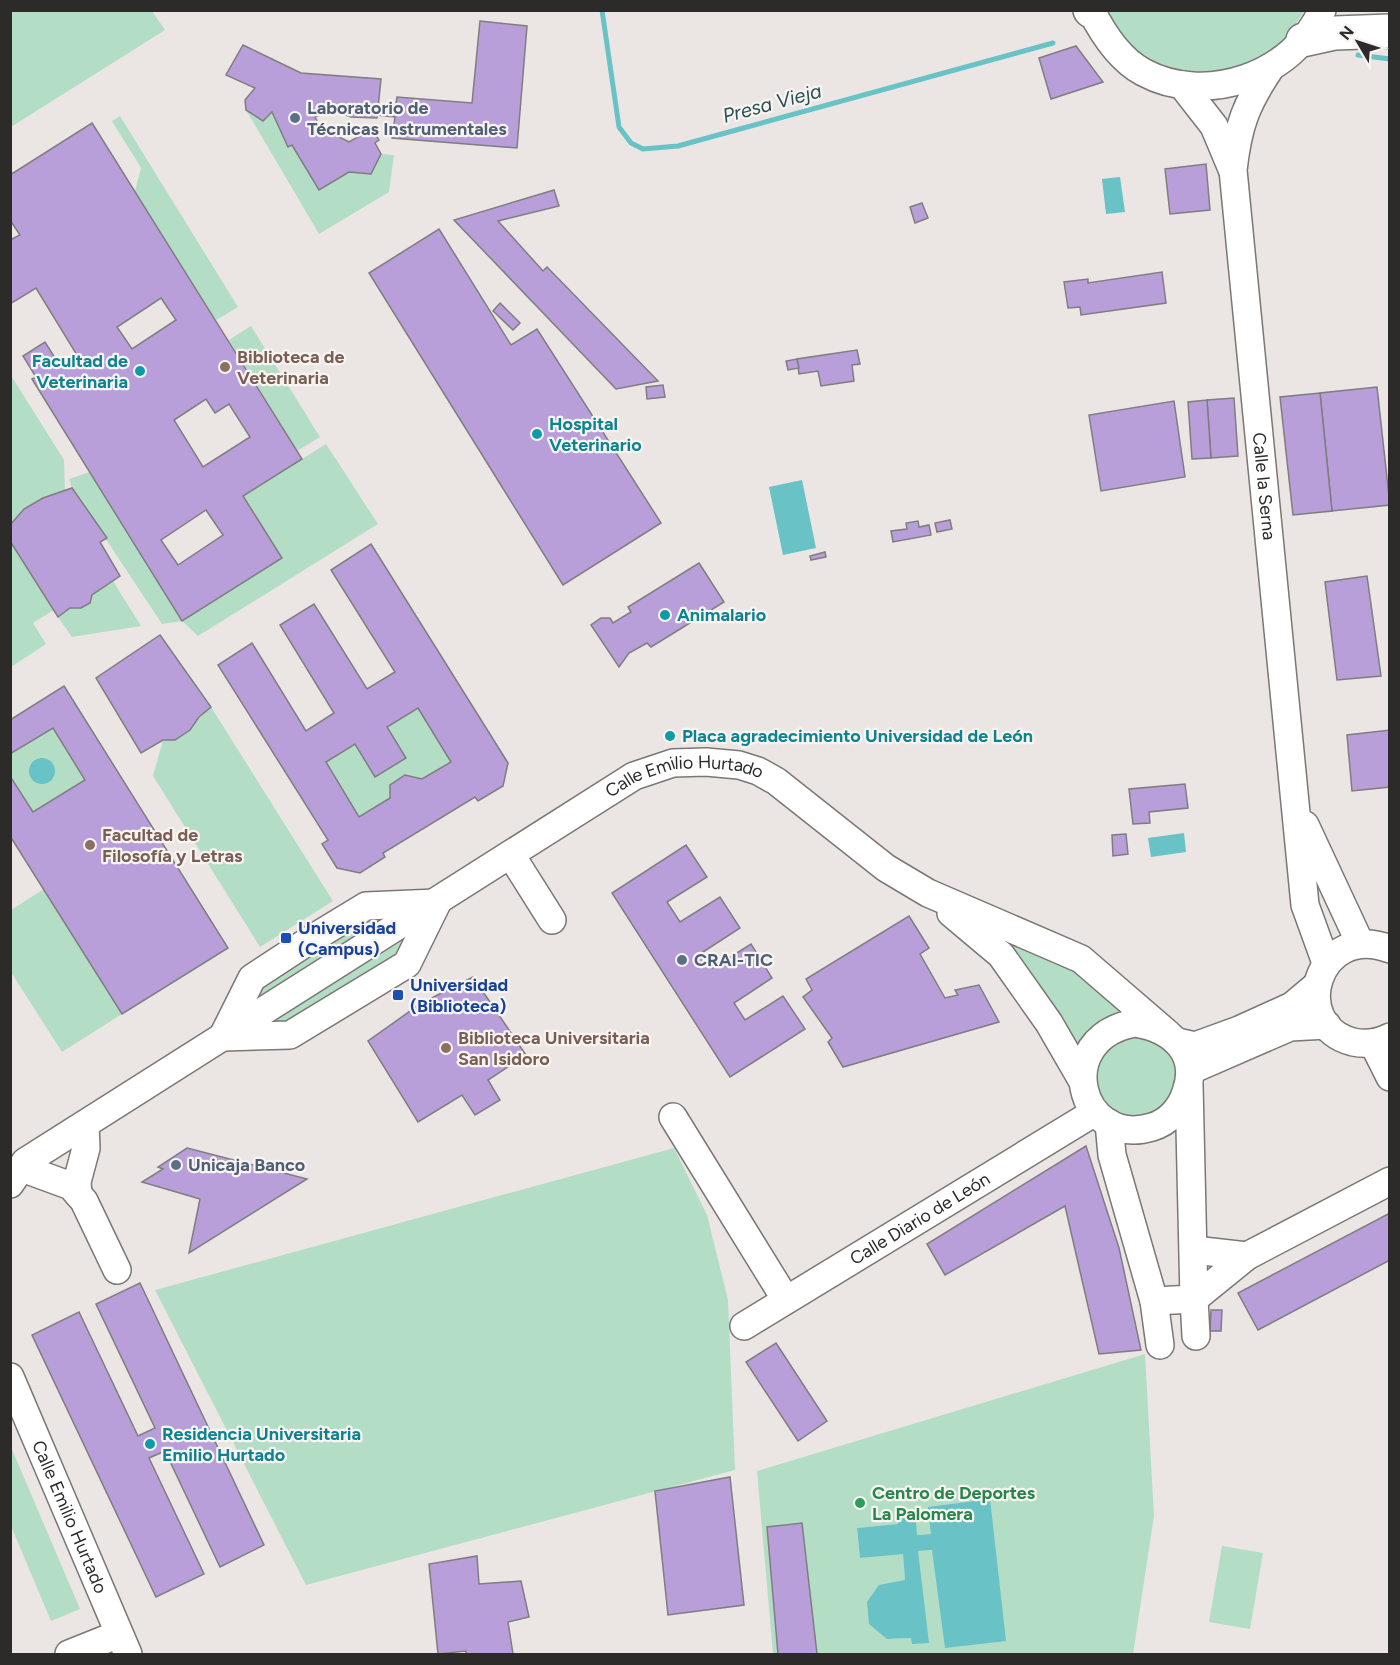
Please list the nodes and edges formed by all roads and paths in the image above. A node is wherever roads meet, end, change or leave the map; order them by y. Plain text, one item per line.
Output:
1 (1090, 11) edge
2 (1322, 12) edge
3 (1389, 31) edge
4 (1303, 40) junction
5 (1271, 67) junction
6 (1182, 85) junction
7 (1233, 170) junction
8 (1295, 802) junction
9 (511, 855) junction
10 (928, 893) junction
11 (437, 903) junction
12 (552, 920) dead end
13 (1360, 944) junction
14 (1389, 949) edge
15 (1321, 974) junction
16 (1327, 1025) junction
17 (222, 1037) junction
18 (1172, 1038) junction
19 (1381, 1040) edge
20 (1190, 1077) junction
21 (1389, 1077) edge
22 (1082, 1080) junction
23 (673, 1117) dead end
24 (1102, 1118) junction
25 (85, 1125) junction
26 (17, 1169) edge
27 (1389, 1181) edge
28 (78, 1194) junction
29 (1194, 1250) junction
30 (1247, 1256) junction
31 (117, 1269) dead end
32 (1194, 1299) junction
33 (786, 1300) junction
34 (1154, 1301) junction
35 (744, 1326) dead end
36 (1196, 1335) dead end
37 (1160, 1345) dead end
38 (10, 1377) edge
39 (123, 1644) edge
40 (69, 1654) edge

1 - 6 street
2 - 4 street
3 - 4 highway
4 - 5 street
5 - 6 street
5 - 7 street, Calle la Serna
6 - 7 street, Calle la Serna
7 - 8 street, Calle la Serna
8 - 13 street, Calle la Serna
8 - 15 street, Calle la Serna
9 - 10 street, Calle Emilio Hurtado
9 - 11 street, Calle Emilio Hurtado
9 - 12 street
10 - 18 street, Calle Emilio Hurtado
10 - 22 street, Calle Emilio Hurtado
11 - 17 street, Calle Emilio Hurtado
11 - 17 street
11 - 17 street
13 - 14 street
13 - 15 street
15 - 16 street, Calle la Serna
15 - 18 street
16 - 19 street
16 - 20 street
17 - 25 street, Calle Emilio Hurtado
18 - 20 street
18 - 22 street
19 - 21 street
20 - 24 street
20 - 29 street
22 - 24 street
23 - 33 street
24 - 33 street, Calle Diario de León
24 - 34 street
25 - 26 street, Calle Emilio Hurtado
25 - 28 street
26 - 28 street
27 - 30 street
28 - 31 street
29 - 30 street
29 - 32 street
30 - 32 street
32 - 34 street
32 - 36 street
33 - 35 street, Calle Diario de León
34 - 37 street
38 - 39 street, Calle Emilio Hurtado
39 - 40 street

